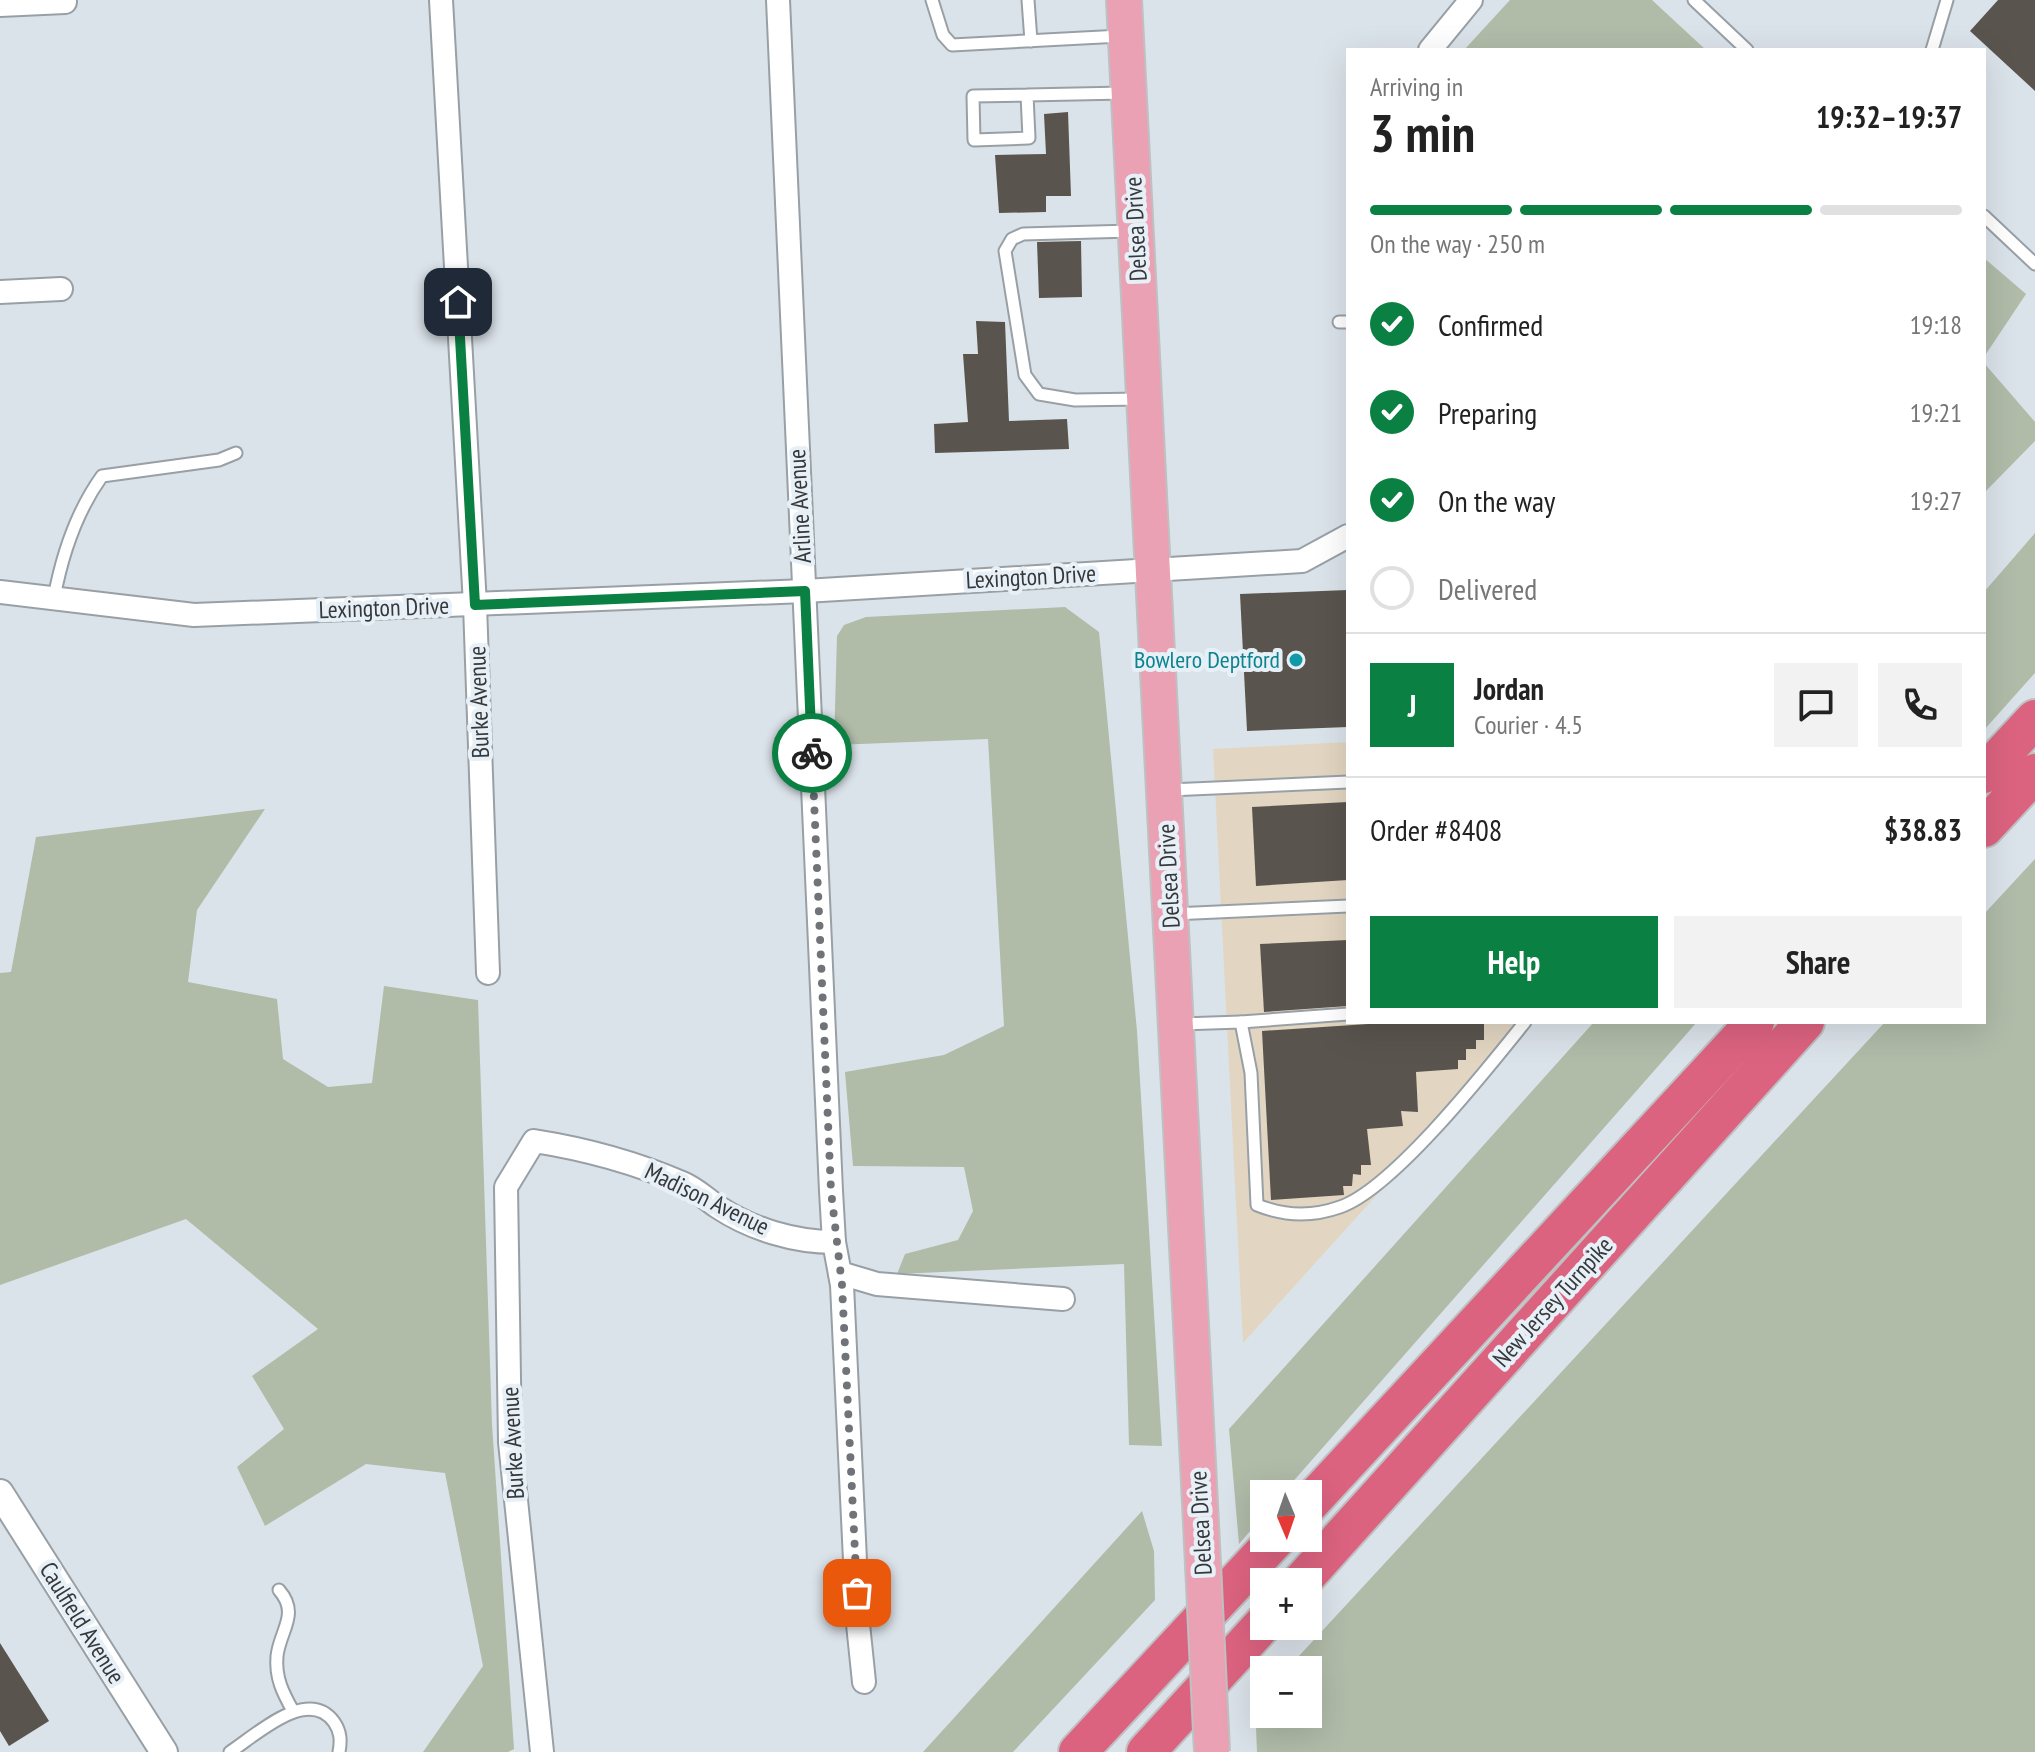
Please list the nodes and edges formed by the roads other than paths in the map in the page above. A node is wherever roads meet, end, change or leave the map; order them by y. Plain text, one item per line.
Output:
1 (441, 0) edge
2 (778, 0) edge
3 (932, 0) edge
4 (1028, 0) edge
5 (1124, 0) edge
6 (1471, 0) edge
7 (1694, 0) edge
8 (1947, 0) edge
9 (65, 2) edge
10 (0, 5) edge
11 (1126, 36) junction
12 (1031, 41) junction
13 (1432, 48) edge
14 (1745, 48) edge
15 (1933, 48) edge
16 (1129, 92) junction
17 (1027, 95) junction
18 (1986, 218) edge
19 (1136, 231) junction
20 (2035, 264) edge
21 (61, 289) dead end
22 (0, 292) edge
23 (1144, 398) junction
24 (236, 453) dead end
25 (1345, 542) edge
26 (1153, 571) junction
27 (805, 591) junction
28 (0, 592) edge
29 (54, 598) junction
30 (475, 605) junction
31 (2035, 719) edge
32 (1986, 772) edge
33 (2035, 773) edge
34 (1346, 782) edge
35 (1164, 790) junction
36 (1986, 826) edge
37 (1346, 906) edge
38 (1170, 914) junction
39 (488, 973) dead end
40 (1346, 1014) edge
41 (1241, 1022) junction
42 (1176, 1024) junction
43 (1523, 1024) edge
44 (1753, 1024) edge
45 (1803, 1024) edge
46 (534, 1141) joint
47 (834, 1242) junction
48 (840, 1273) junction
49 (1063, 1299) dead end
50 (1322, 1490) edge
51 (0, 1493) edge
52 (1264, 1552) edge
53 (1314, 1568) edge
54 (279, 1590) dead end
55 (1250, 1638) edge
56 (864, 1682) dead end
57 (293, 1711) junction
58 (164, 1752) edge
59 (230, 1752) edge
60 (339, 1752) edge
61 (542, 1752) edge
62 (1078, 1752) edge
63 (1146, 1752) edge
64 (1212, 1752) edge

1 - 30 street, Burke Avenue
2 - 27 street, Arline Avenue
3 - 12 lane
4 - 12 lane
5 - 11 main road, Delsea Drive
6 - 13 street
7 - 14 lane
8 - 15 lane
9 - 10 street
11 - 12 lane
11 - 16 main road, Delsea Drive
16 - 17 lane
16 - 19 main road, Delsea Drive
17 - 17 lane
18 - 20 lane
19 - 23 main road, Delsea Drive
19 - 23 lane
21 - 22 street
23 - 26 main road, Delsea Drive
24 - 29 lane
25 - 26 street, Lexington Drive
26 - 27 street, Lexington Drive
26 - 35 main road, Delsea Drive
27 - 30 street, Lexington Drive
27 - 47 street, Arline Avenue
28 - 29 street, Lexington Drive
29 - 30 street, Lexington Drive
30 - 39 street, Burke Avenue
31 - 32 highway
33 - 36 highway
34 - 35 lane
35 - 38 main road, Delsea Drive
37 - 38 lane
38 - 42 main road, Delsea Drive
40 - 41 lane
41 - 42 lane
41 - 43 lane
42 - 64 main road, Delsea Drive, bridge
44 - 50 highway, New Jersey Turnpike
45 - 53 highway, New Jersey Turnpike
46 - 47 street, Madison Avenue
46 - 61 street, Burke Avenue
47 - 48 street, Arline Avenue
48 - 49 street
48 - 56 street, Arline Avenue
51 - 58 street, Caulfield Avenue
52 - 62 highway
54 - 57 lane
55 - 63 highway
57 - 59 lane
57 - 60 lane

